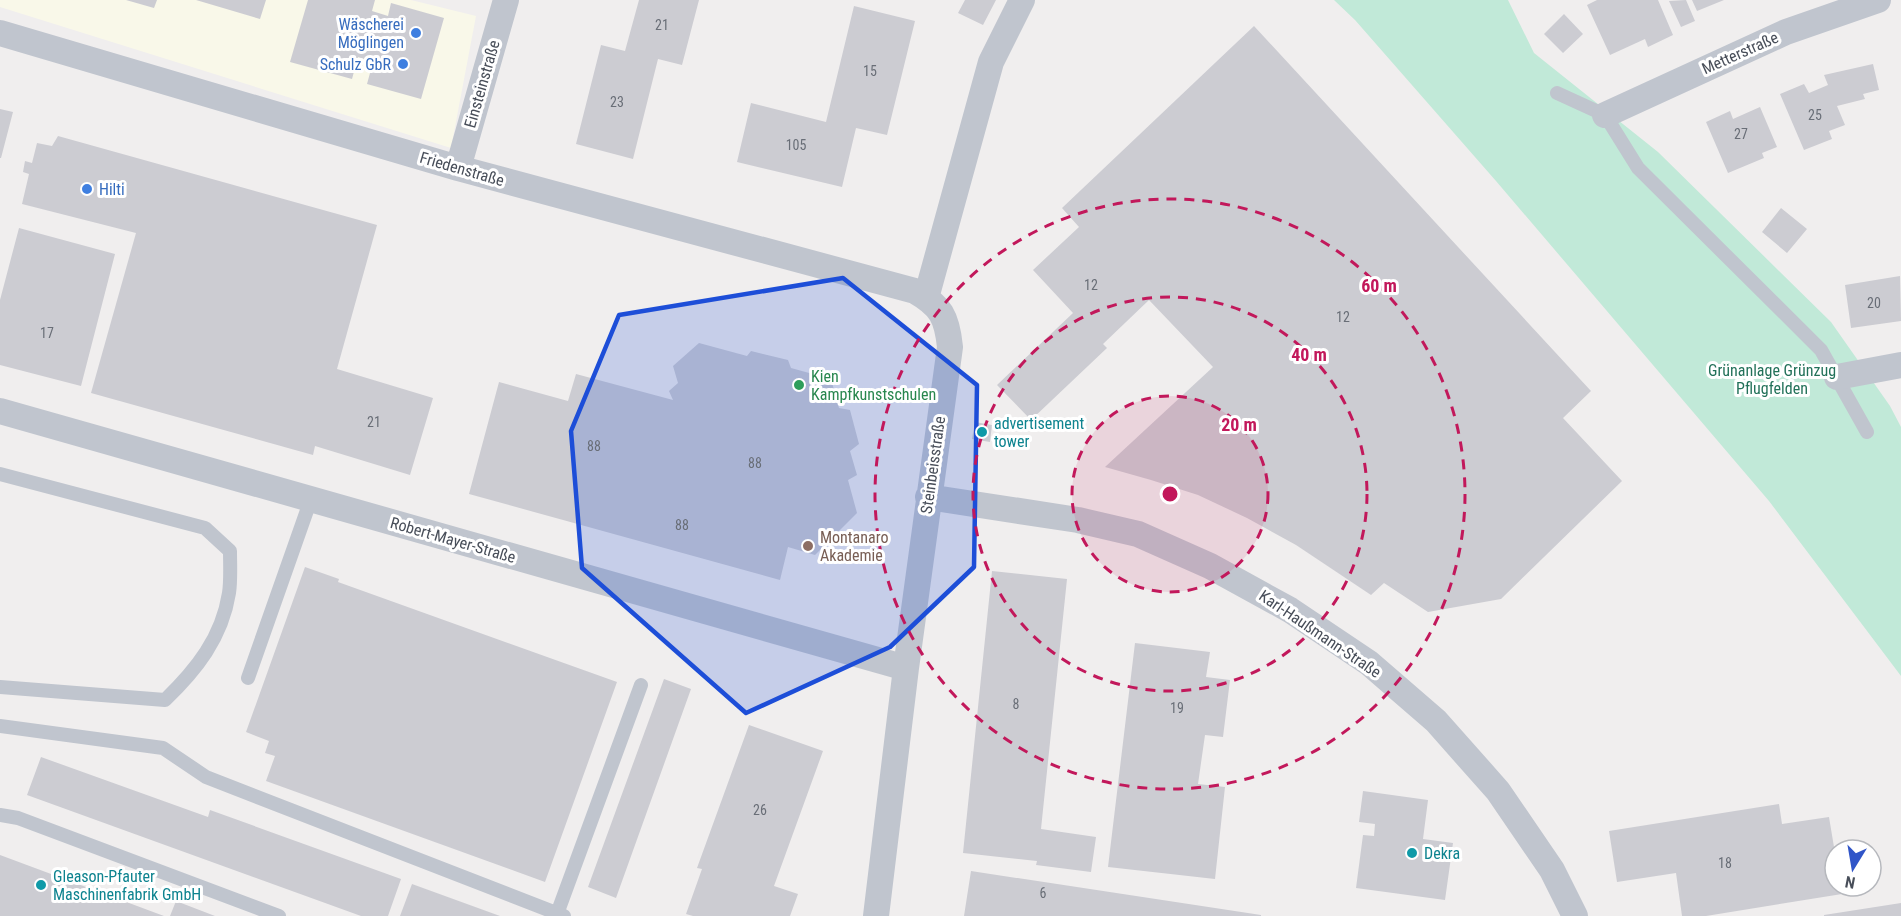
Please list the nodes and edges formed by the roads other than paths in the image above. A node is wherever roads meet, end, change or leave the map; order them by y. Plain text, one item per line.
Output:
1 (506, 0) edge
2 (1022, 0) edge
3 (1878, 0) edge
4 (0, 33) edge
5 (1557, 93) dead end
6 (1605, 115) junction
7 (458, 168) junction
8 (926, 298) junction
9 (1901, 365) edge
10 (1837, 377) junction
11 (0, 411) edge
12 (1868, 432) dead end
13 (0, 474) edge
14 (928, 497) junction
15 (310, 499) junction
16 (906, 668) junction
17 (248, 678) dead end
18 (641, 685) dead end
19 (0, 687) edge
20 (0, 726) edge
21 (0, 816) edge
22 (560, 915) edge
23 (279, 916) edge
24 (876, 916) edge
25 (1575, 916) edge

1 - 7 street, Einsteinstraße
2 - 8 street
3 - 6 street, Metterstraße
4 - 7 street, Friedenstraße
5 - 6 lane
6 - 10 lane
7 - 8 street, Friedenstraße
8 - 14 street, Steinbeisstraße
9 - 10 street
10 - 12 lane
11 - 15 street, Robert-Mayer-Straße
13 - 19 lane
14 - 16 street, Steinbeisstraße
14 - 25 street, Karl-Haußmann-Straße
15 - 16 street, Robert-Mayer-Straße
15 - 17 lane
16 - 24 street, Steinbeisstraße
18 - 22 lane
20 - 22 lane
21 - 23 lane

